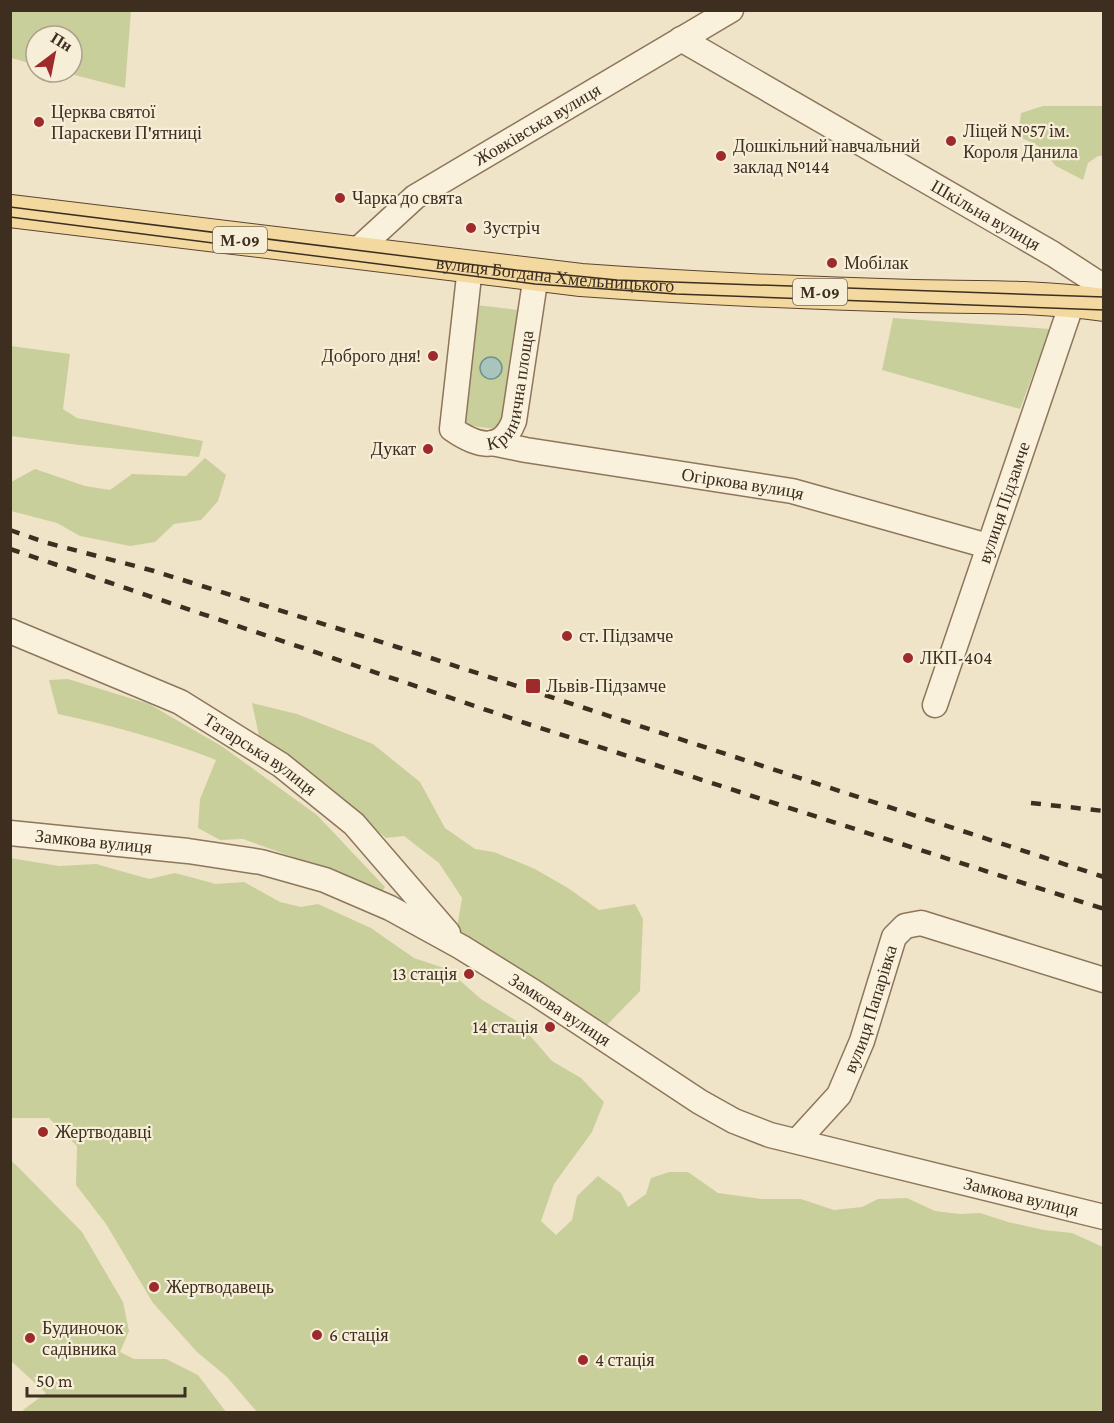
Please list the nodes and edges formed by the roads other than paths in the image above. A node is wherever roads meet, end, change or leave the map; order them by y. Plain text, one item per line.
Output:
1 (731, 10) edge
2 (681, 39) junction
3 (10, 211) edge
4 (354, 253) junction
5 (470, 267) junction
6 (536, 275) junction
7 (1104, 287) edge
8 (1088, 302) edge
9 (492, 443) junction
10 (988, 546) junction
11 (10, 631) edge
12 (935, 705) dead end
13 (10, 833) edge
14 (461, 947) junction
15 (1104, 980) edge
16 (797, 1141) junction
17 (1104, 1217) edge

1 - 2 street, Жовківська вулиця
2 - 4 street, Жовківська вулиця
2 - 7 street, Шкільна вулиця
3 - 4 main road, вулиця Богдана Хмельницького / М-09
4 - 5 main road, вулиця Богдана Хмельницького / М-09
5 - 6 main road, вулиця Богдана Хмельницького / М-09
5 - 9 street, Кринична площа
6 - 8 main road, вулиця Богдана Хмельницького / М-09
6 - 9 street, Кринична площа
8 - 10 street, вулиця Підзамче
9 - 10 street, Огіркова вулиця
10 - 12 street, вулиця Підзамче
11 - 14 street, Татарська вулиця
13 - 14 street, Замкова вулиця
14 - 16 street, Замкова вулиця
15 - 16 street, вулиця Папарівка
16 - 17 street, Замкова вулиця

